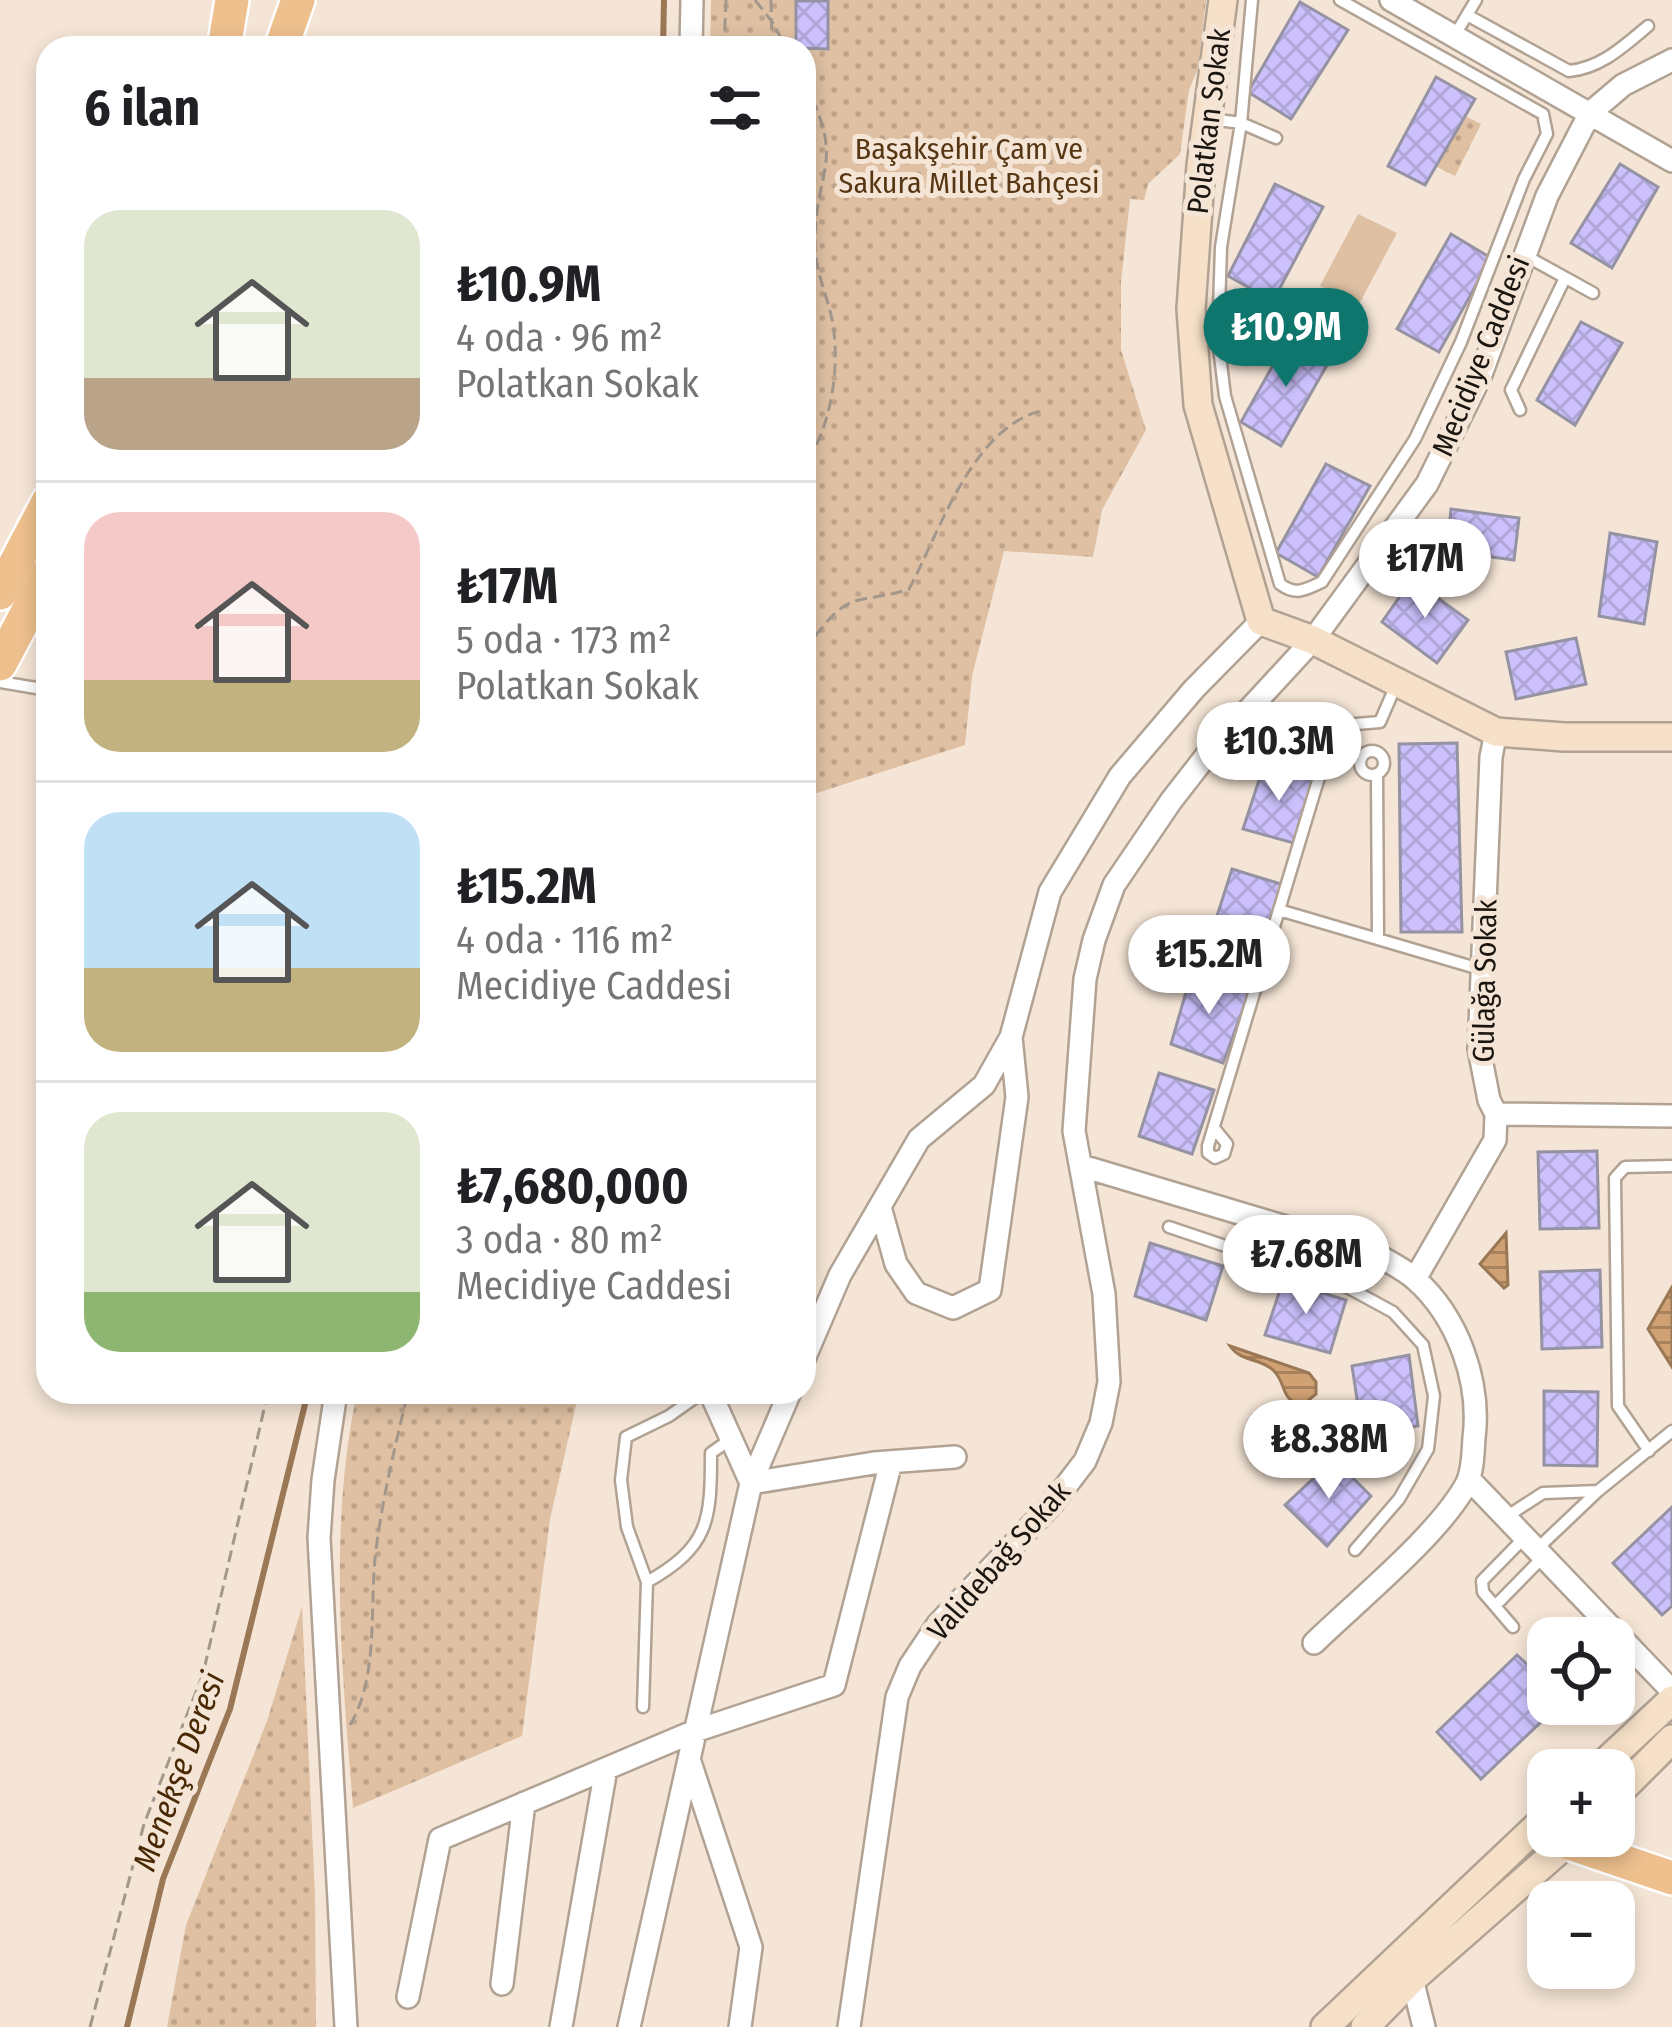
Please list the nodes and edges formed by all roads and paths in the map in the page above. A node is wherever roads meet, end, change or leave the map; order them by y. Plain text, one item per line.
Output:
1 (232, 0) edge
2 (298, 0) edge
3 (692, 0) edge
4 (726, 0) edge
5 (755, 0) edge
6 (771, 0) edge
7 (1223, 0) edge
8 (1252, 0) edge
9 (1340, 0) edge
10 (1391, 0) edge
11 (1476, 0) edge
12 (1467, 15) junction
13 (773, 22) junction
14 (1648, 26) dead end
15 (1455, 35) junction
16 (226, 36) edge
17 (284, 36) edge
18 (691, 36) edge
19 (724, 36) edge
20 (772, 36) edge
21 (780, 36) edge
22 (1672, 60) edge
23 (816, 108) edge
24 (1590, 113) junction
25 (1208, 118) junction
26 (1241, 123) junction
27 (1276, 138) dead end
28 (1672, 161) edge
29 (816, 240) edge
30 (816, 250) edge
31 (1523, 255) junction
32 (1564, 278) junction
33 (1593, 292) dead end
34 (1044, 410) dead end
35 (1520, 410) dead end
36 (816, 441) edge
37 (36, 525) edge
38 (0, 593) edge
39 (36, 596) edge
40 (1261, 621) junction
41 (816, 635) edge
42 (1313, 640) junction
43 (0, 664) edge
44 (0, 682) edge
45 (1398, 682) junction
46 (36, 689) edge
47 (1496, 732) junction
48 (1672, 737) edge
49 (1377, 774) dead end
50 (1279, 910) junction
51 (1378, 939) junction
52 (1483, 970) junction
53 (1011, 1037) junction
54 (1496, 1114) junction
55 (1672, 1116) edge
56 (1214, 1128) dead end
57 (1082, 1166) junction
58 (1672, 1166) edge
59 (880, 1207) junction
60 (1257, 1219) junction
61 (1169, 1227) dead end
62 (1243, 1253) junction
63 (1415, 1279) junction
64 (816, 1331) edge
65 (265, 1404) edge
66 (334, 1404) edge
67 (406, 1404) edge
68 (688, 1404) edge
69 (712, 1404) edge
70 (785, 1404) edge
71 (1672, 1431) edge
72 (731, 1439) junction
73 (1649, 1450) junction
74 (956, 1457) dead end
75 (891, 1462) junction
76 (1469, 1479) junction
77 (751, 1484) junction
78 (1598, 1490) junction
79 (1506, 1517) junction
80 (1536, 1548) junction
81 (1354, 1550) dead end
82 (646, 1582) junction
83 (1495, 1606) junction
84 (1513, 1627) dead end
85 (1314, 1643) dead end
86 (1672, 1695) edge
87 (643, 1707) dead end
88 (329, 1732) junction
89 (695, 1732) junction
90 (1672, 1739) edge
91 (1618, 1749) edge
92 (689, 1759) junction
93 (606, 1769) junction
94 (1635, 1776) edge
95 (524, 1803) junction
96 (1535, 1857) edge
97 (1623, 1857) edge
98 (1672, 1878) edge
99 (1403, 1970) junction
100 (502, 1984) dead end
101 (408, 1996) dead end
102 (90, 2027) edge
103 (346, 2027) edge
104 (561, 2027) edge
105 (629, 2027) edge
106 (740, 2027) edge
107 (849, 2027) edge
108 (1325, 2027) edge
109 (1365, 2027) edge
110 (1424, 2027) edge

1 - 16 main road
2 - 17 main road
3 - 18 street
4 - 19 path
5 - 13 path
6 - 13 path
7 - 25 street, Polatkan Sokak
8 - 26 lane
9 - 26 lane
10 - 15 street
11 - 12 lane
12 - 14 lane
12 - 15 lane
13 - 20 path
13 - 21 path
15 - 24 street
22 - 24 street, Mecidiye Caddesi
23 - 29 path
24 - 28 street
24 - 31 street, Mecidiye Caddesi
25 - 26 lane
25 - 40 street, Polatkan Sokak
26 - 27 lane
30 - 36 path
31 - 32 lane
31 - 42 street, Mecidiye Caddesi
32 - 33 lane
32 - 35 lane
34 - 41 path
37 - 38 main road
39 - 43 main road
40 - 42 street
40 - 53 street
42 - 45 street
42 - 57 street, Mecidiye Caddesi
44 - 46 lane
45 - 47 street
45 - 50 lane
47 - 48 street
47 - 52 street, Gülağa Sokak
49 - 51 lane
50 - 51 lane
50 - 56 lane
51 - 52 lane
52 - 54 street, Gülağa Sokak
53 - 59 street
53 - 59 street
54 - 55 street
54 - 63 street
57 - 60 street
57 - 107 street, Validebağ Sokak
58 - 73 lane
59 - 64 street
60 - 62 lane
60 - 63 street
61 - 62 lane
62 - 81 lane
63 - 76 street
65 - 102 path
66 - 88 street
67 - 88 path
68 - 82 lane
69 - 72 street
70 - 77 street
71 - 73 lane
72 - 77 street
72 - 82 lane
73 - 78 lane
74 - 75 street
75 - 77 street
75 - 89 street
76 - 79 street
76 - 85 street
77 - 89 street
78 - 79 lane
78 - 80 lane
79 - 80 street
80 - 83 lane
80 - 83 lane
80 - 86 street
82 - 87 lane
83 - 84 lane
86 - 91 street
88 - 103 street
89 - 92 street
89 - 93 street
90 - 94 street
92 - 105 street
92 - 106 street
93 - 95 street
93 - 104 street
95 - 100 street
95 - 101 street
96 - 99 street
97 - 98 main road
99 - 108 street
99 - 109 street
99 - 110 street

